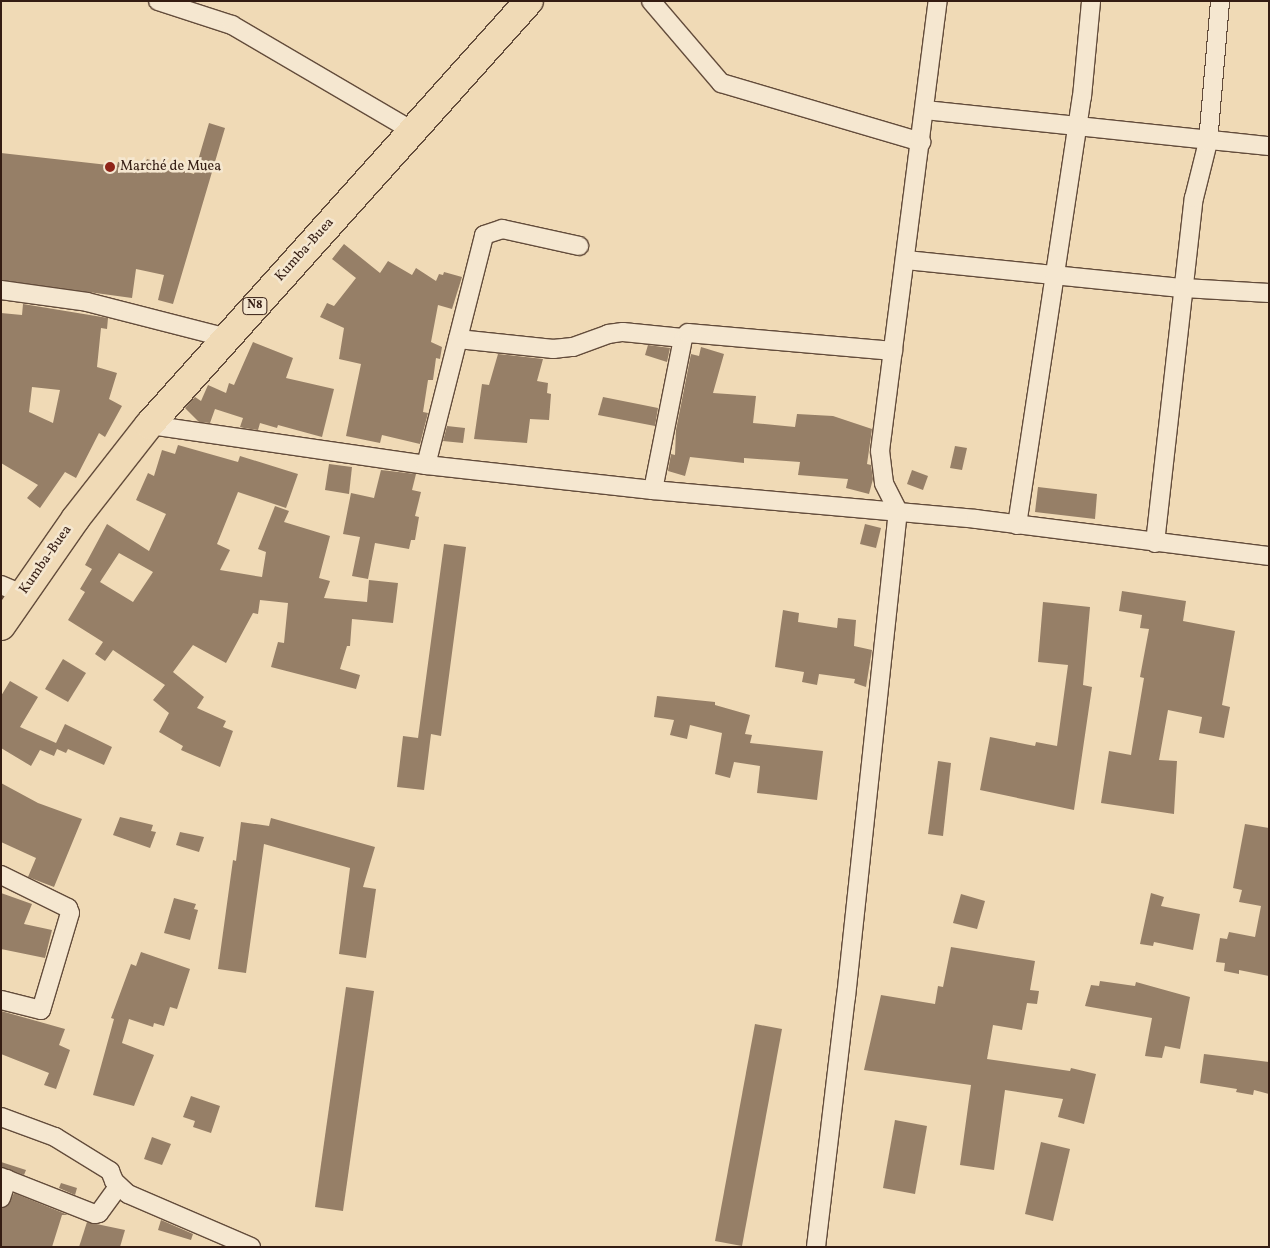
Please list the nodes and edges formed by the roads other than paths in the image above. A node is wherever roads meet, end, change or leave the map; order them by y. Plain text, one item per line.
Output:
1 (158, 1) edge
2 (529, 1) edge
3 (651, 1) edge
4 (938, 1) edge
5 (1091, 1) edge
6 (1220, 1) edge
7 (198, 7) edge
8 (925, 110) junction
9 (1077, 127) junction
10 (411, 130) junction
11 (921, 142) junction
12 (1208, 142) junction
13 (1269, 146) edge
14 (579, 246) dead end
15 (906, 260) junction
16 (1056, 274) junction
17 (1184, 288) junction
18 (1, 290) edge
19 (1269, 293) edge
20 (227, 338) junction
21 (684, 338) junction
22 (458, 339) junction
23 (893, 351) junction
24 (149, 425) junction
25 (426, 465) junction
26 (653, 490) junction
27 (898, 511) junction
28 (1017, 525) junction
29 (1155, 543) junction
30 (1269, 556) edge
31 (12, 590) edge
32 (1, 626) edge
33 (1, 875) edge
34 (1, 1000) edge
35 (1, 1117) edge
36 (4, 1178) edge
37 (118, 1187) junction
38 (1, 1198) edge
39 (251, 1247) edge
40 (816, 1247) edge

1 - 7 street
2 - 10 highway, Kumba-Buea / N8
3 - 11 street
4 - 8 street
5 - 9 street
6 - 12 street
7 - 10 street
8 - 9 street
8 - 11 street
9 - 12 street
9 - 16 street
10 - 20 highway, Kumba-Buea / N8
11 - 15 street
12 - 13 street
12 - 17 street
14 - 22 street
15 - 16 street
15 - 23 street
16 - 17 street
16 - 28 street
17 - 19 street
17 - 29 street
18 - 20 street
20 - 24 highway, Kumba-Buea / N8
21 - 22 street
21 - 23 street
21 - 26 street
22 - 25 street
23 - 27 street
24 - 25 street
24 - 31 highway, Kumba-Buea / N8
25 - 26 street
26 - 27 street
27 - 28 street
27 - 40 street
28 - 29 street
29 - 30 street
31 - 32 highway, Kumba-Buea / N8
33 - 34 street
35 - 37 street
36 - 37 street
36 - 38 street
37 - 39 street

